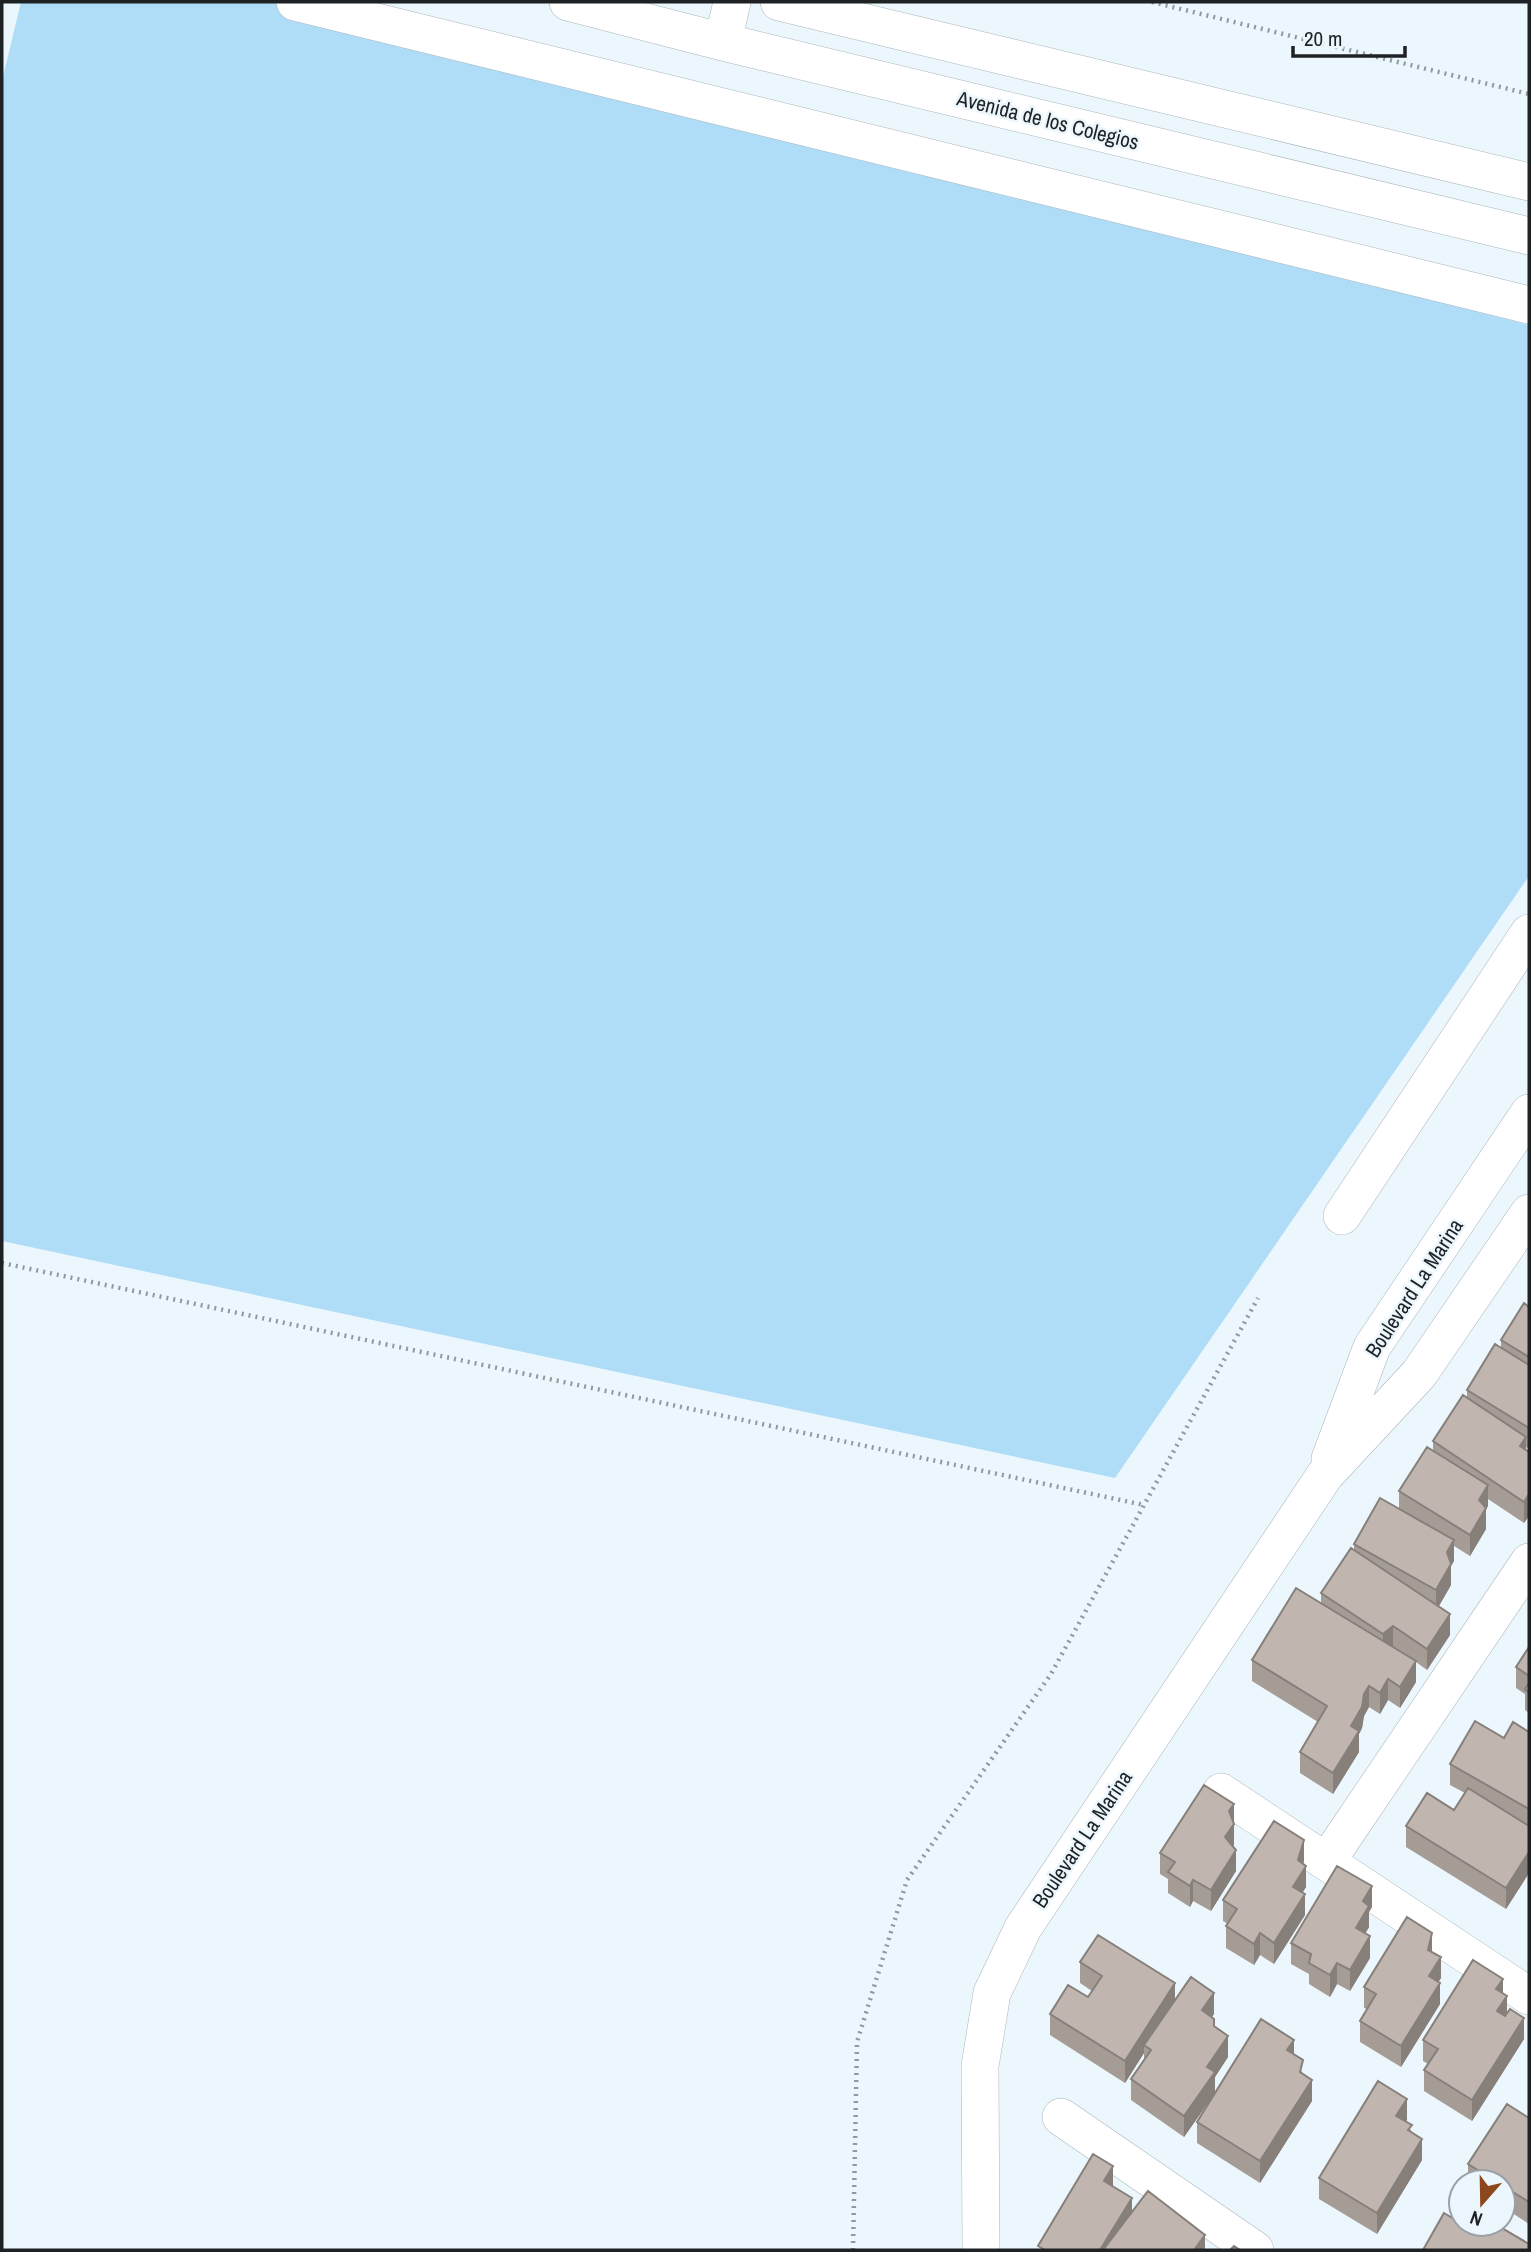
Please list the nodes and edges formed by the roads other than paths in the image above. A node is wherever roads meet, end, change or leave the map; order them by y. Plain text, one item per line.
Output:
1 (295, 2) edge
2 (569, 2) edge
3 (732, 2) edge
4 (779, 2) edge
5 (723, 42) junction
6 (1529, 182) edge
7 (1529, 236) edge
8 (1529, 305) edge
9 (1529, 933) edge
10 (1529, 1113) edge
11 (1529, 1213) edge
12 (1342, 1216) dead end
13 (1325, 1475) junction
14 (1529, 1562) edge
15 (1221, 1792) edge
16 (1327, 1861) junction
17 (1529, 1996) edge
18 (1061, 2118) dead end
19 (981, 2250) edge
20 (1255, 2250) edge

1 - 8 street
2 - 5 street, Avenida de los Colegios
3 - 5 street
4 - 6 street
5 - 7 street, Avenida de los Colegios
9 - 12 street
10 - 13 street, Boulevard La Marina
11 - 13 street, Boulevard La Marina
13 - 19 street, Boulevard La Marina
14 - 16 street
15 - 16 street
16 - 17 street
18 - 20 street

